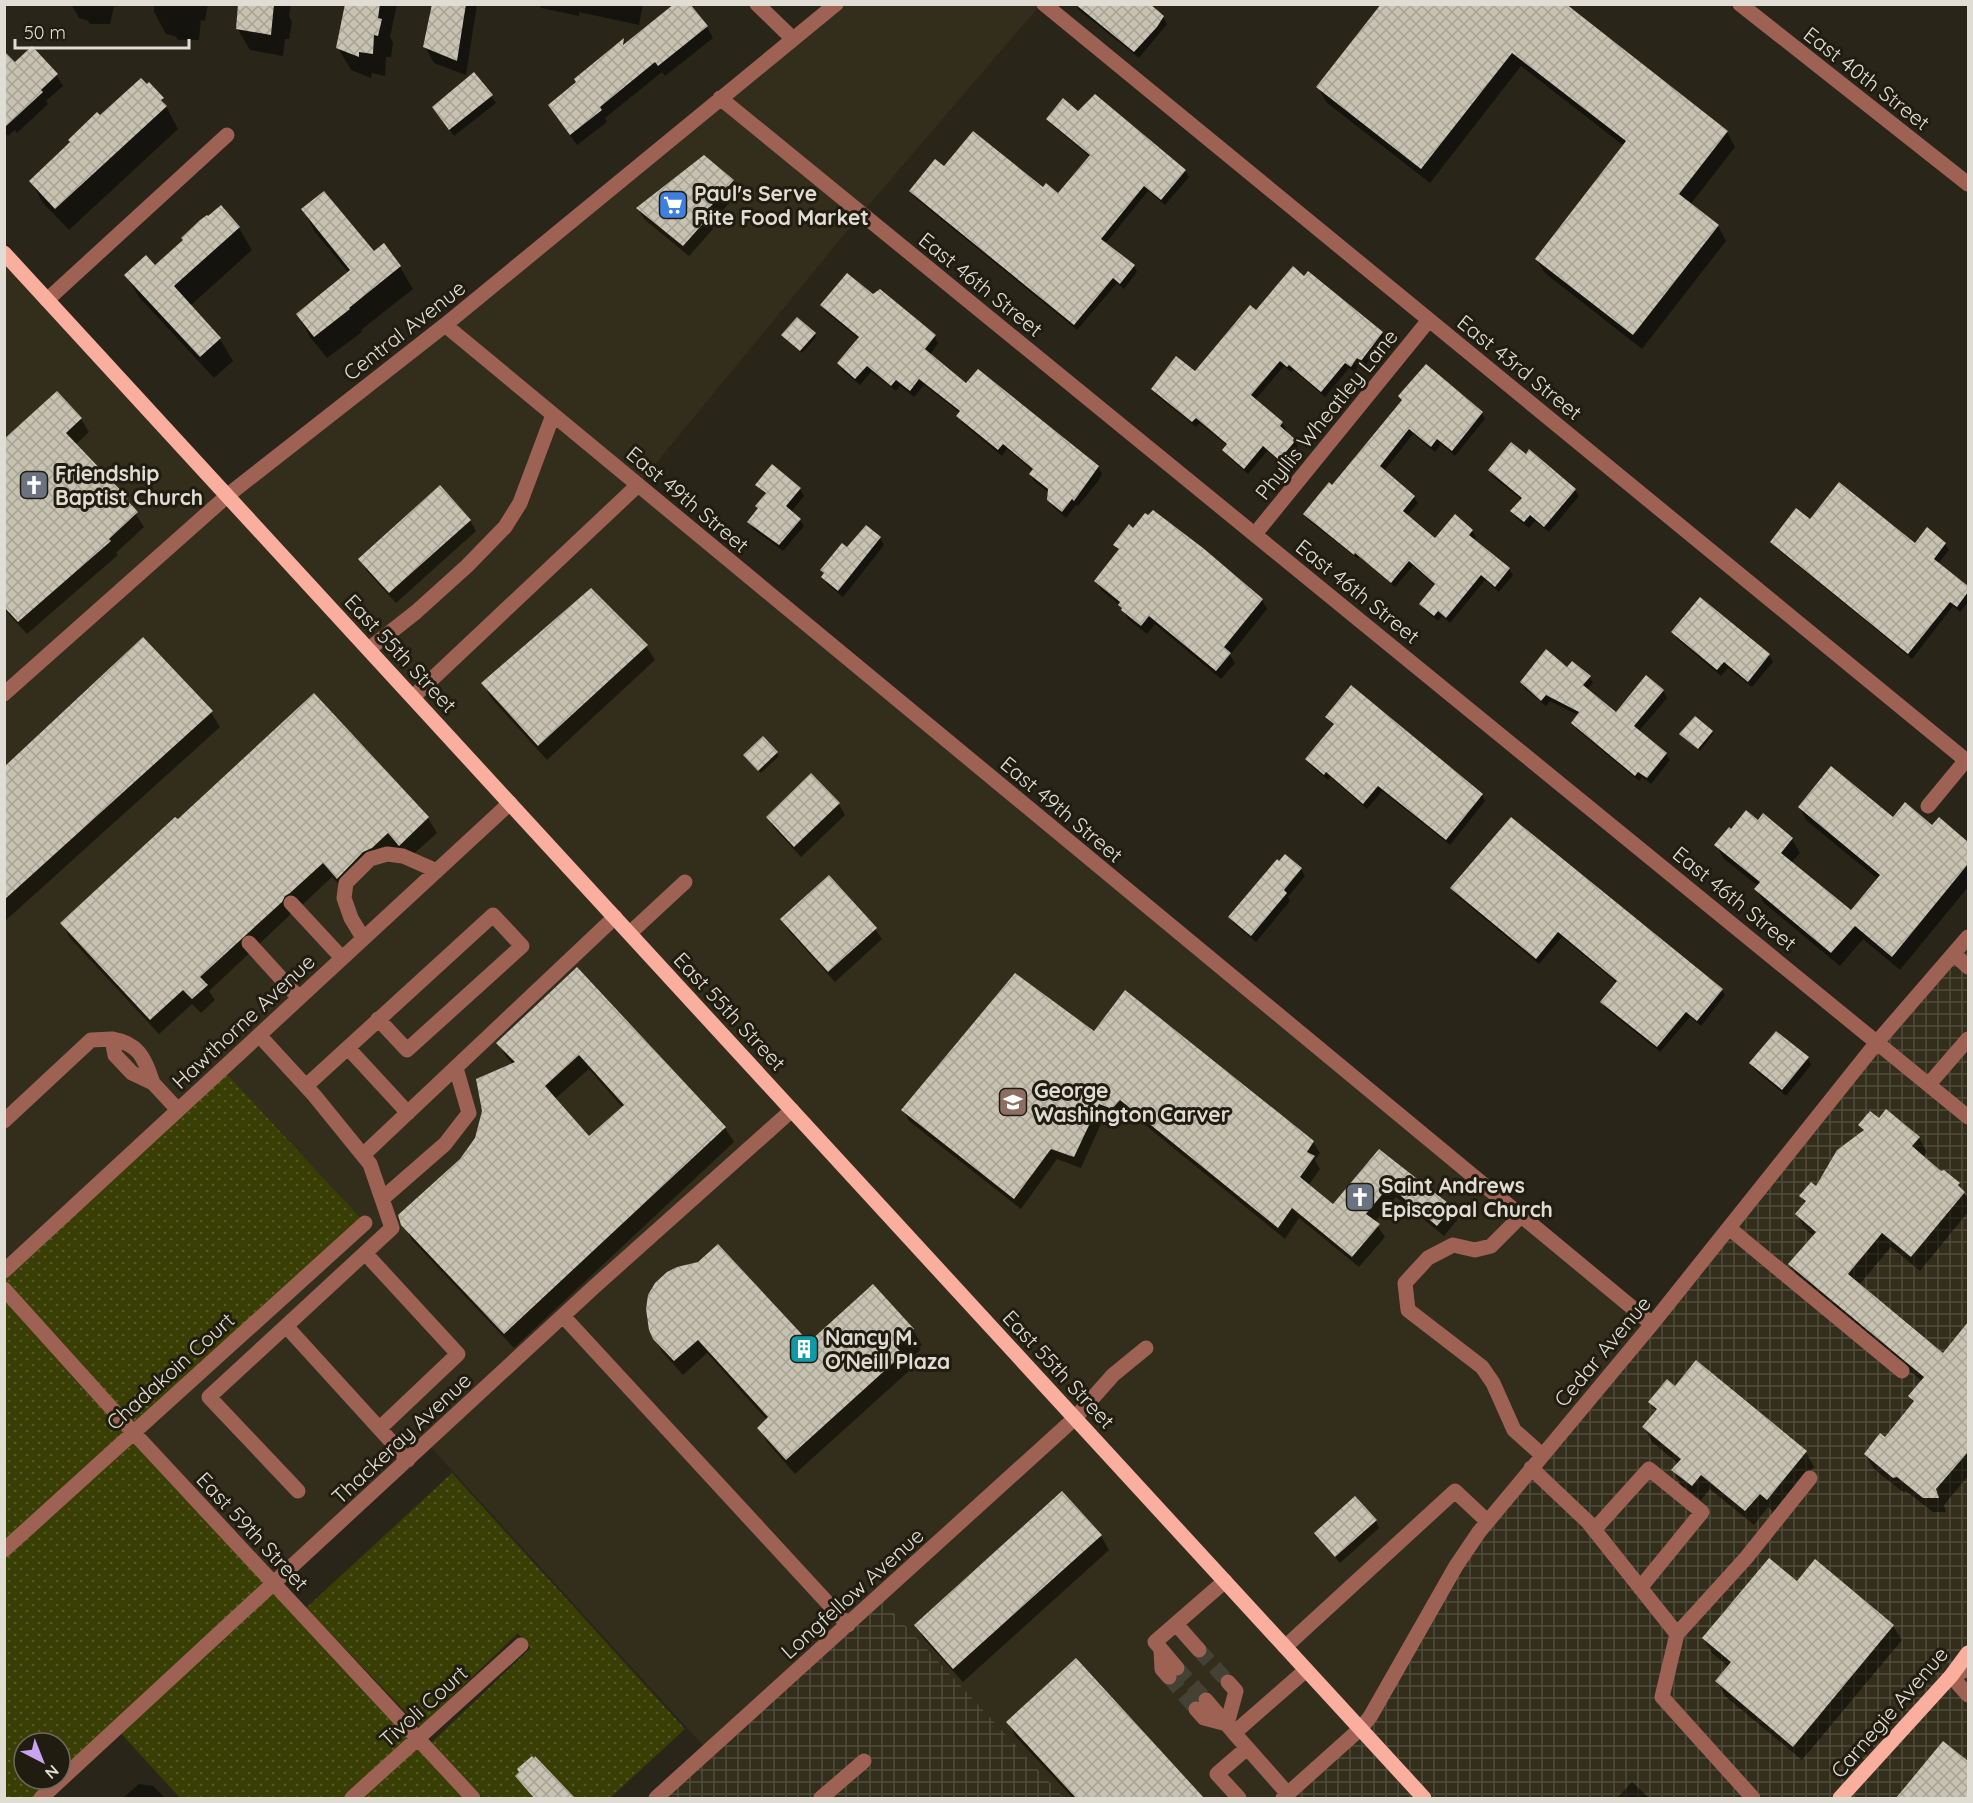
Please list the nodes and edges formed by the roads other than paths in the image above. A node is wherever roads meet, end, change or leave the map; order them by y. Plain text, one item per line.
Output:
1 (758, 4) edge
2 (836, 4) edge
3 (1044, 4) edge
4 (1740, 4) edge
5 (793, 39) junction
6 (720, 98) junction
7 (226, 135) dead end
8 (1968, 184) edge
9 (4, 253) edge
10 (47, 300) junction
11 (1430, 320) junction
12 (445, 325) junction
13 (553, 415) junction
14 (638, 485) junction
15 (228, 495) junction
16 (1255, 534) junction
17 (369, 649) junction
18 (4, 694) edge
19 (412, 697) junction
20 (1967, 761) edge
21 (510, 803) junction
22 (1928, 806) dead end
23 (437, 870) junction
24 (685, 882) dead end
25 (291, 903) dead end
26 (615, 917) junction
27 (630, 933) junction
28 (1968, 937) edge
29 (363, 938) junction
30 (249, 943) dead end
31 (1954, 954) junction
32 (342, 958) junction
33 (1968, 967) edge
34 (299, 998) junction
35 (378, 1019) junction
36 (259, 1035) junction
37 (1968, 1039) edge
38 (1878, 1041) junction
39 (348, 1048) junction
40 (456, 1068) junction
41 (1929, 1084) junction
42 (306, 1086) junction
43 (178, 1110) junction
44 (792, 1110) junction
45 (408, 1113) junction
46 (1968, 1116) edge
47 (4, 1121) edge
48 (363, 1155) junction
49 (382, 1199) junction
50 (1521, 1216) junction
51 (365, 1223) dead end
52 (1729, 1228) junction
53 (365, 1253) junction
54 (4, 1270) edge
55 (4, 1289) edge
56 (563, 1316) junction
57 (1652, 1324) junction
58 (286, 1326) junction
59 (1146, 1348) dead end
60 (1902, 1371) dead end
61 (1075, 1418) junction
62 (380, 1428) junction
63 (133, 1432) junction
64 (1542, 1455) junction
65 (408, 1460) junction
66 (1531, 1468) junction
67 (1810, 1478) dead end
68 (298, 1491) dead end
69 (1487, 1521) junction
70 (1594, 1530) junction
71 (4, 1550) edge
72 (1225, 1581) junction
73 (274, 1585) junction
74 (1640, 1588) junction
75 (1176, 1624) junction
76 (848, 1625) junction
77 (1677, 1634) junction
78 (521, 1645) dead end
79 (1286, 1647) junction
80 (1199, 1650) tunnel mouth
81 (1968, 1653) edge
82 (1306, 1670) junction
83 (1968, 1670) edge
84 (1173, 1672) tunnel mouth
85 (1951, 1676) junction
86 (1228, 1682) tunnel mouth
87 (1968, 1695) edge
88 (1201, 1705) tunnel mouth
89 (1230, 1729) junction
90 (1360, 1729) junction
91 (418, 1740) junction
92 (1247, 1748) junction
93 (864, 1761) dead end
94 (1286, 1796) edge
95 (41, 1798) edge
96 (352, 1798) edge
97 (473, 1798) edge
98 (656, 1798) edge
99 (821, 1798) edge
100 (1239, 1798) edge
101 (1424, 1798) edge
102 (1753, 1798) edge
103 (1840, 1798) edge

1 - 5 street
2 - 5 street, Central Avenue
3 - 11 street, East 43rd Street
4 - 8 street, East 40th Street
5 - 6 street, Central Avenue
6 - 12 street, Central Avenue
6 - 16 street, East 46th Street
7 - 10 street
9 - 10 main road, East 55th Street
10 - 15 main road, East 55th Street
11 - 16 street, Phyllis Wheatley Lane
11 - 20 street, East 43rd Street
12 - 13 street, East 49th Street
12 - 15 street, Central Avenue
13 - 14 street, East 49th Street
13 - 17 street
14 - 19 street
14 - 50 street, East 49th Street
15 - 17 main road, East 55th Street
15 - 18 street, Central Avenue
16 - 38 street, East 46th Street
17 - 19 main road, East 55th Street
19 - 21 main road, East 55th Street
20 - 22 street
21 - 23 street, Hawthorne Avenue
21 - 26 main road, East 55th Street
23 - 29 street, Hawthorne Avenue
23 - 29 street
24 - 27 street
25 - 32 street
26 - 27 main road, East 55th Street
26 - 40 street
27 - 44 main road, East 55th Street
28 - 31 street, Cedar Avenue
29 - 32 street, Hawthorne Avenue
30 - 34 street
31 - 33 street
31 - 38 street, Cedar Avenue
32 - 34 street, Hawthorne Avenue
34 - 36 street, Hawthorne Avenue
35 - 35 street
35 - 39 street
36 - 42 street
36 - 43 street, Hawthorne Avenue
37 - 41 street
38 - 41 street, East 46th Street
38 - 52 street, Cedar Avenue
39 - 42 street
39 - 45 street
40 - 45 street
40 - 49 street
41 - 46 street, East 46th Street
42 - 48 street
43 - 47 street
43 - 54 street, Hawthorne Avenue
44 - 56 street, Thackeray Avenue
44 - 61 main road, East 55th Street
45 - 48 street
48 - 49 street
49 - 53 street
50 - 57 street, East 49th Street
50 - 64 street
51 - 63 street, Chadakoin Court
52 - 57 street, Cedar Avenue
52 - 60 street
53 - 58 street
53 - 62 street
55 - 63 street, East 59th Street
56 - 65 street, Thackeray Avenue
56 - 76 street
57 - 64 street, Cedar Avenue
58 - 62 street
58 - 68 street
59 - 61 street, Longfellow Avenue
61 - 72 main road, East 55th Street
61 - 76 street, Longfellow Avenue
62 - 65 street
63 - 71 street, Chadakoin Court
63 - 73 street, East 59th Street
64 - 66 street, Cedar Avenue
65 - 73 street, Thackeray Avenue
66 - 69 street, Cedar Avenue
66 - 70 street
67 - 77 street
69 - 79 street
69 - 90 street, Cedar Avenue
70 - 74 street
70 - 74 street
72 - 75 street
72 - 79 main road, East 55th Street
73 - 91 street, East 59th Street
73 - 95 street, Thackeray Avenue
74 - 77 street
75 - 80 street
75 - 84 street
76 - 98 street, Longfellow Avenue
77 - 102 street
78 - 91 street, Tivoli Court
79 - 82 main road, East 55th Street
81 - 85 main road, Carnegie Avenue
82 - 89 street
82 - 90 main road, East 55th Street
83 - 85 street
85 - 87 street
85 - 103 main road, Carnegie Avenue
86 - 89 street
88 - 89 street
89 - 92 street
90 - 94 street, Cedar Avenue
90 - 101 main road, East 55th Street
91 - 96 street, Tivoli Court
91 - 97 street, East 59th Street
92 - 94 street
92 - 100 street
93 - 99 street

